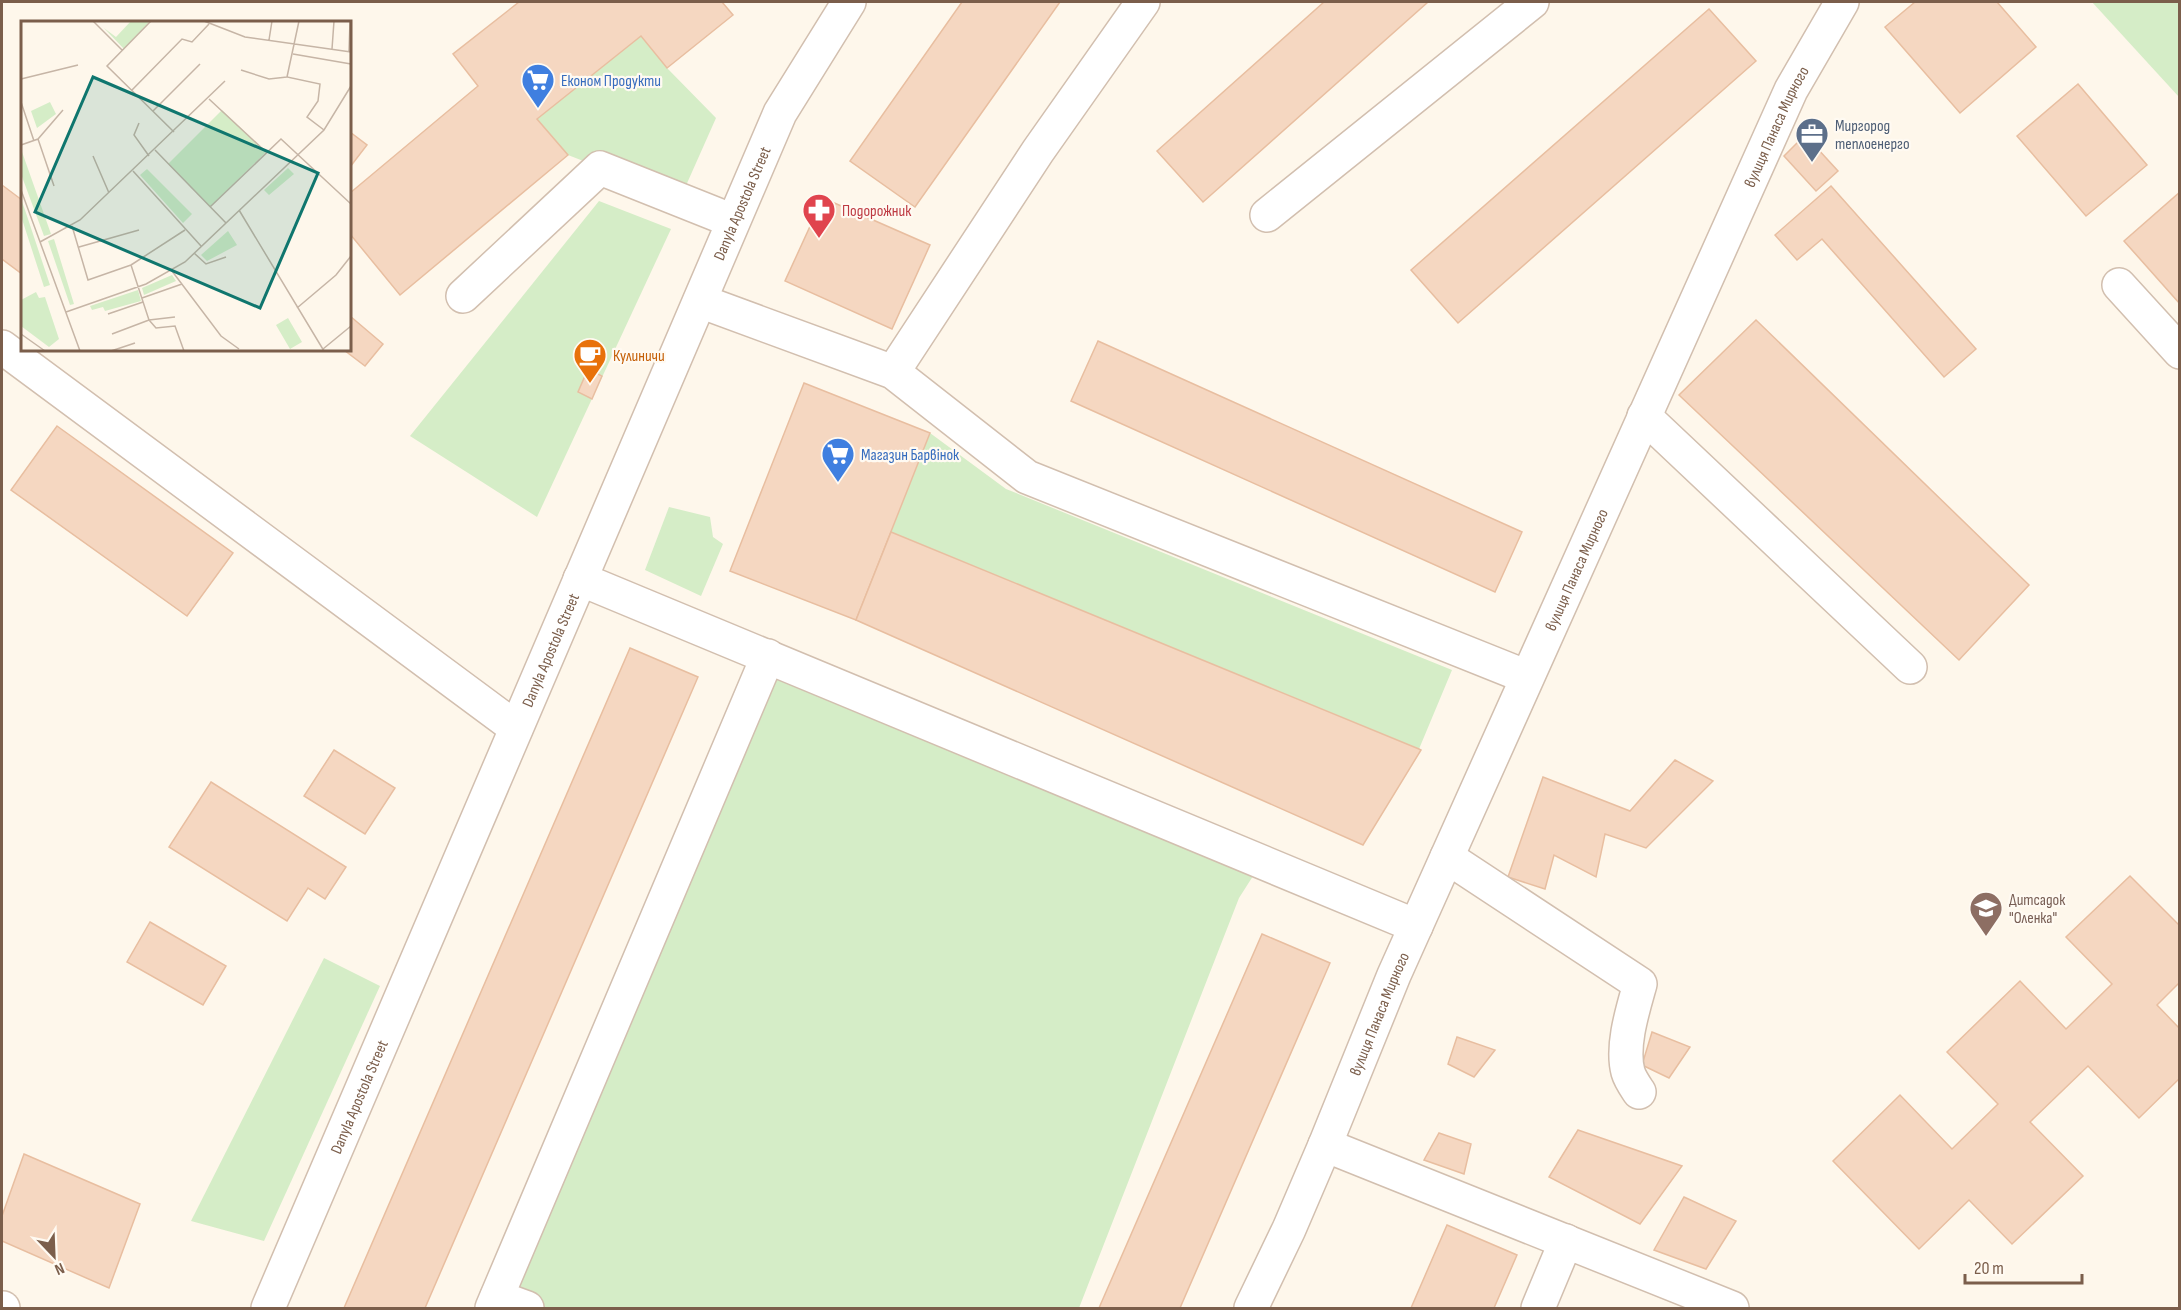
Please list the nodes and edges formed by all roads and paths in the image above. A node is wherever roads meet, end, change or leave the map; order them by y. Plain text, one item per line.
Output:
1 (849, 2) edge
2 (1143, 2) edge
3 (1532, 2) edge
4 (1831, 7) edge
5 (1266, 215) dead end
6 (733, 221) junction
7 (2118, 285) dead end
8 (463, 296) dead end
9 (700, 301) junction
10 (2, 346) edge
11 (2180, 352) edge
12 (893, 372) junction
13 (1644, 416) junction
14 (580, 579) junction
15 (768, 656) junction
16 (1910, 667) dead end
17 (1527, 677) junction
18 (516, 728) junction
19 (1447, 857) junction
20 (1416, 926) junction
21 (1639, 1092) dead end
22 (1326, 1145) junction
23 (1566, 1241) junction
24 (494, 1303) edge
25 (268, 1308) edge
26 (527, 1308) edge
27 (1251, 1308) edge
28 (1538, 1308) edge
29 (1732, 1308) edge

1 - 6 street, Danyla Apostola Street
2 - 12 street
3 - 5 street
4 - 13 street, вулиця Панаса Мирного
6 - 8 street
6 - 9 street, Danyla Apostola Street
7 - 11 street
9 - 12 street
9 - 14 street, Danyla Apostola Street
10 - 18 street
12 - 17 street
13 - 16 street
13 - 17 street, вулиця Панаса Мирного
14 - 15 street
14 - 18 street, Danyla Apostola Street
15 - 20 street
15 - 24 street
17 - 19 street, вулиця Панаса Мирного
18 - 25 street, Danyla Apostola Street
19 - 20 street, вулиця Панаса Мирного
19 - 21 street
20 - 22 street, вулиця Панаса Мирного
22 - 23 street
22 - 27 street, вулиця Панаса Мирного
23 - 28 street
23 - 29 street
24 - 26 street

